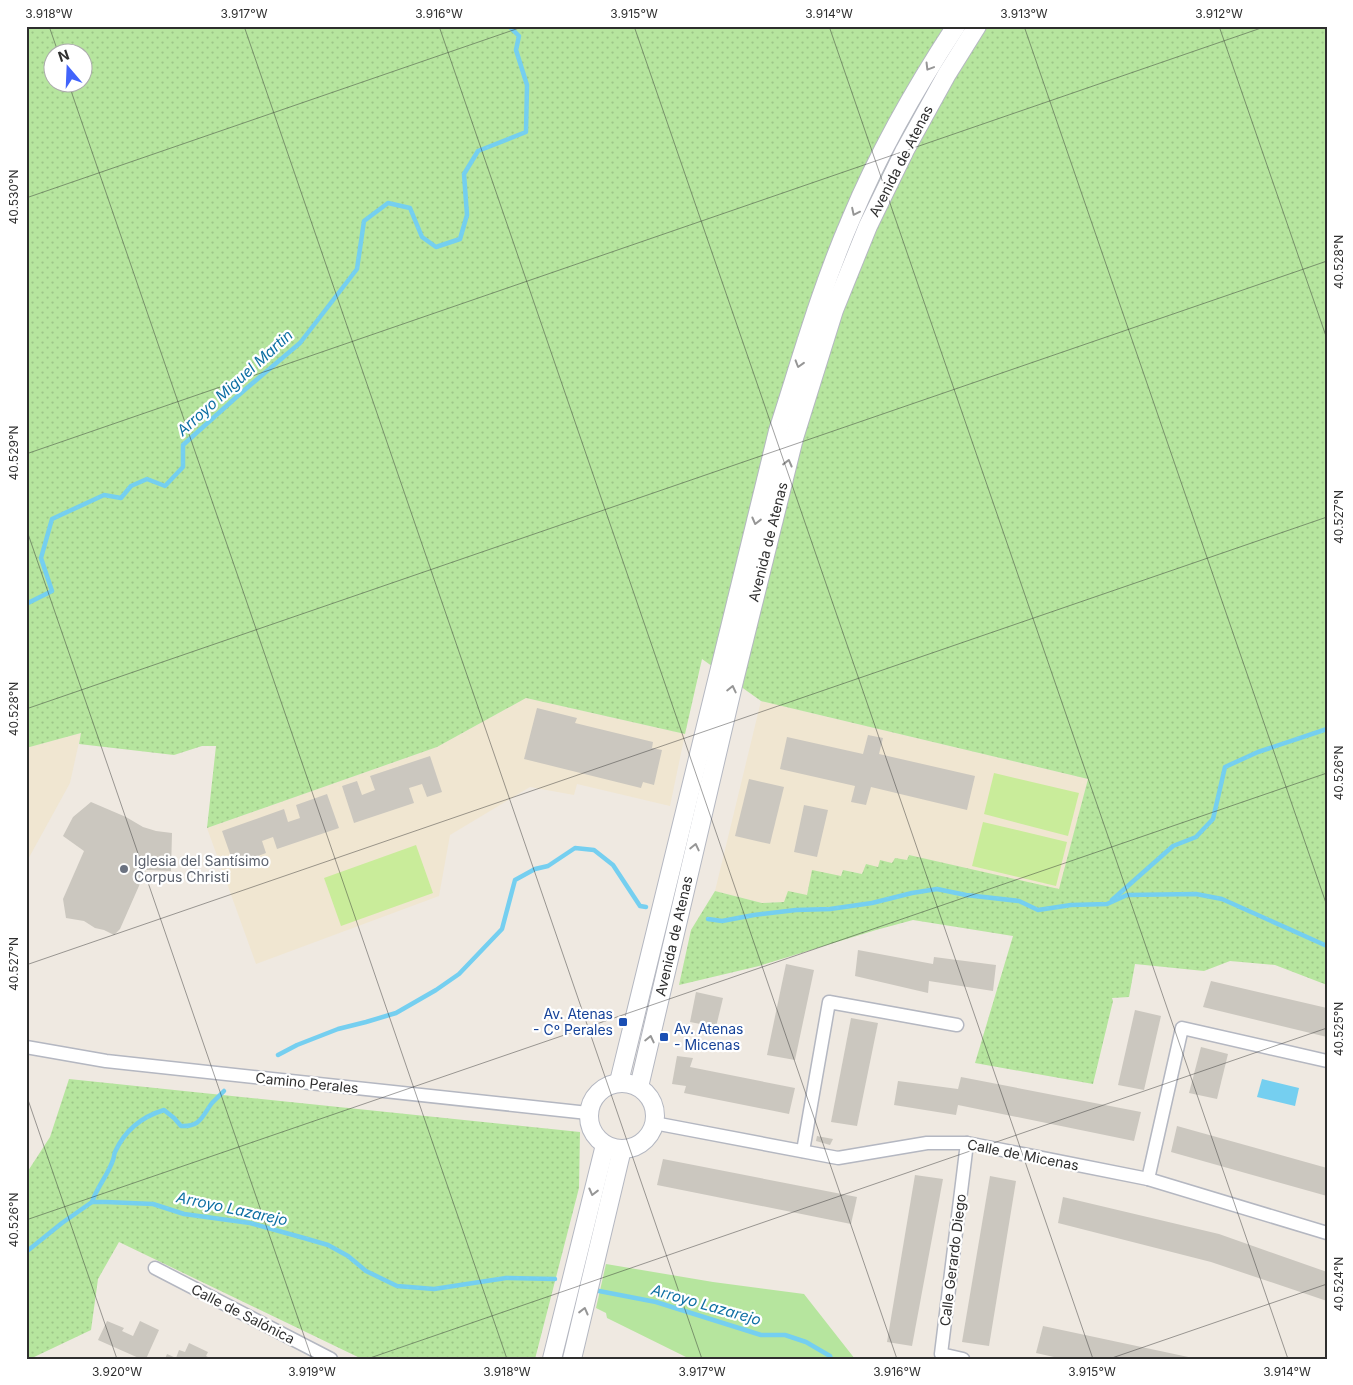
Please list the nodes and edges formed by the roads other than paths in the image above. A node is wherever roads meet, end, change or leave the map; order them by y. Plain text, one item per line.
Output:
1 (956, 26) edge
2 (977, 26) edge
3 (957, 1025) dead end
4 (26, 1047) edge
5 (1327, 1061) edge
6 (619, 1082) junction
7 (638, 1086) junction
8 (588, 1113) junction
9 (654, 1123) junction
10 (967, 1143) junction
11 (614, 1147) junction
12 (803, 1151) junction
13 (1148, 1179) junction
14 (1327, 1233) edge
15 (155, 1268) dead end
16 (331, 1359) edge
17 (552, 1359) edge
18 (572, 1359) edge
19 (963, 1359) edge

1 -> 6 main road, Avenida de Atenas
7 -> 2 main road, Avenida de Atenas
3 - 12 street
4 - 8 street, Camino Perales
5 - 13 street
6 - 7 main road
6 - 8 main road
7 - 9 main road
8 - 11 main road
9 - 11 main road
9 - 12 street, Calle de Micenas
10 - 12 street, Calle de Micenas
10 - 13 street, Calle de Micenas
10 - 19 street, Calle Gerardo Diego
11 -> 17 main road
18 -> 11 main road
13 - 14 street, Calle de Micenas
15 - 16 street, Calle de Salónica

